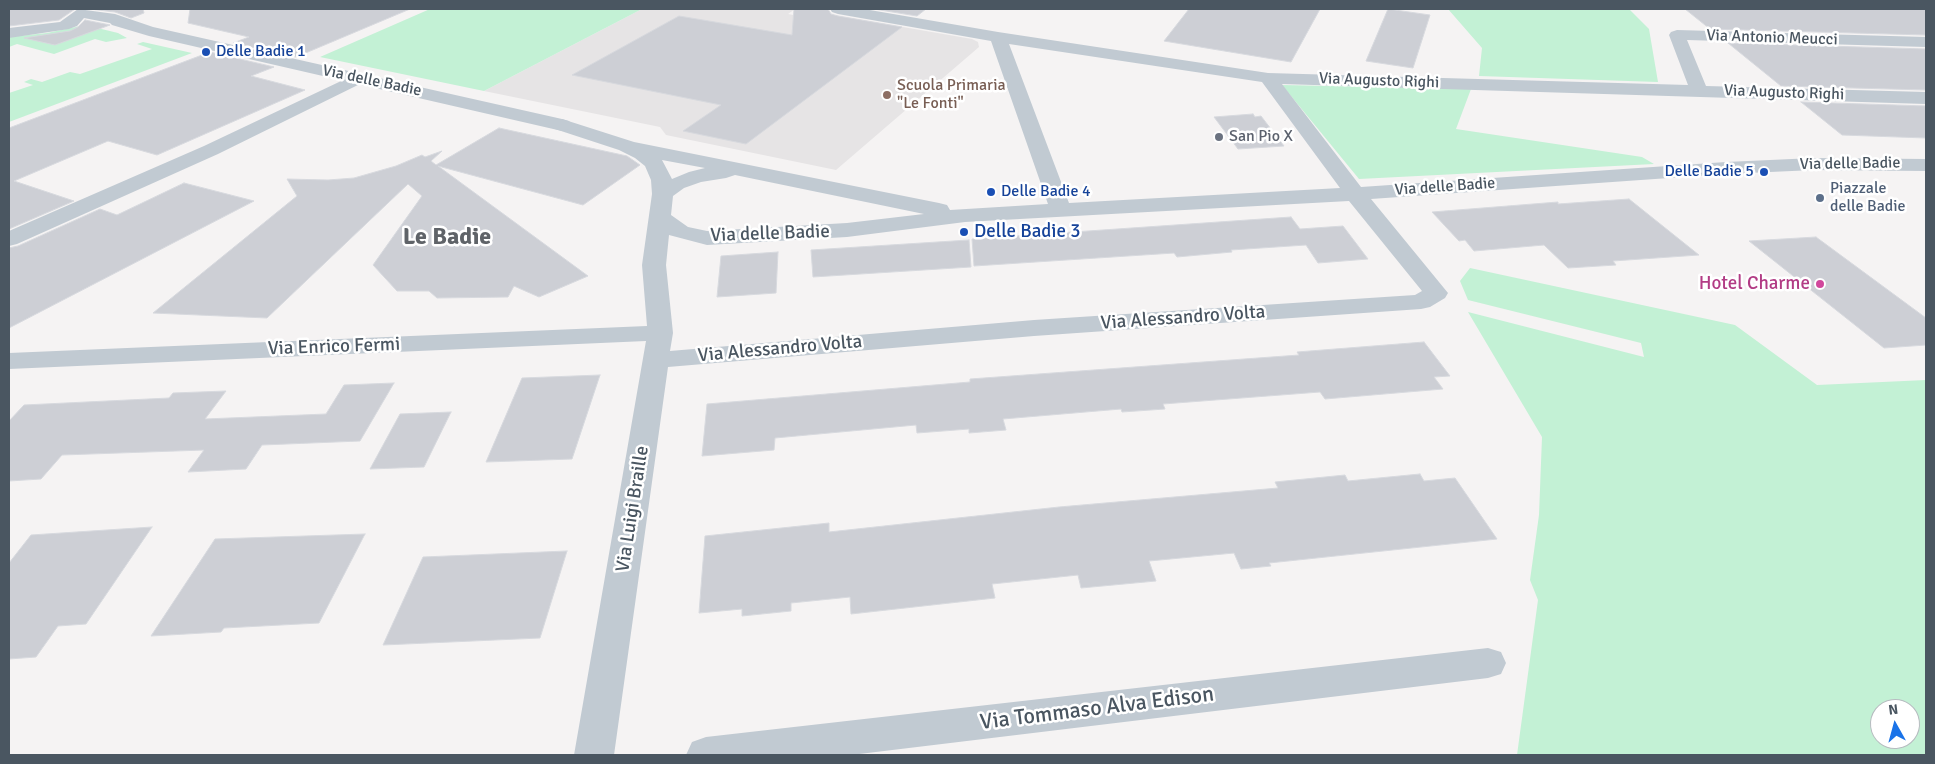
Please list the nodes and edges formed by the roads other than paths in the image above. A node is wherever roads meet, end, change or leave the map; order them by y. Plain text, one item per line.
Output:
1 (838, 9) edge
2 (42, 12) dead end
3 (76, 15) edge
4 (28, 25) junction
5 (9, 26) edge
6 (9, 33) edge
7 (998, 37) junction
8 (1926, 42) edge
9 (358, 78) junction
10 (1268, 78) junction
11 (1699, 91) junction
12 (1926, 98) edge
13 (626, 146) junction
14 (1926, 164) edge
15 (758, 172) junction
16 (1355, 194) junction
17 (861, 195) junction
18 (661, 205) junction
19 (1061, 210) junction
20 (965, 215) junction
21 (847, 230) junction
22 (707, 238) junction
23 (9, 239) edge
24 (655, 261) junction
25 (658, 346) junction
26 (9, 361) edge
27 (1488, 663) dead end
28 (594, 755) edge
29 (706, 755) edge

1 - 7 street, Via Augusto Righi
2 - 4 street
3 - 4 street, Via delle Badie
3 - 9 street, Via delle Badie
4 - 5 street
4 - 6 street
7 - 10 street, Via Augusto Righi
7 - 19 street
8 - 11 street, Via Antonio Meucci
9 - 13 street, Via delle Badie
9 - 23 street
10 - 11 street, Via Augusto Righi
10 - 16 street, Via Alessandro Volta
11 - 12 street, Via Augusto Righi
13 - 15 street, Via delle Badie
13 - 18 street, Via delle Badie
14 - 16 street, Via delle Badie
15 - 17 street, Via delle Badie
15 - 18 street, Via delle Badie
16 - 19 street, Via delle Badie
16 - 25 street, Via Alessandro Volta
17 - 20 street, Via delle Badie
17 - 21 street, Via delle Badie
18 - 22 street, Via delle Badie
18 - 24 street, Via Luigi Braille
19 - 20 street, Via delle Badie
20 - 21 street, Via delle Badie
21 - 22 street, Via delle Badie
22 - 24 street
24 - 25 street, Via Luigi Braille
25 - 26 street, Via Enrico Fermi
25 - 28 street, Via Luigi Braille
27 - 29 street, Via Tommaso Alva Edison

